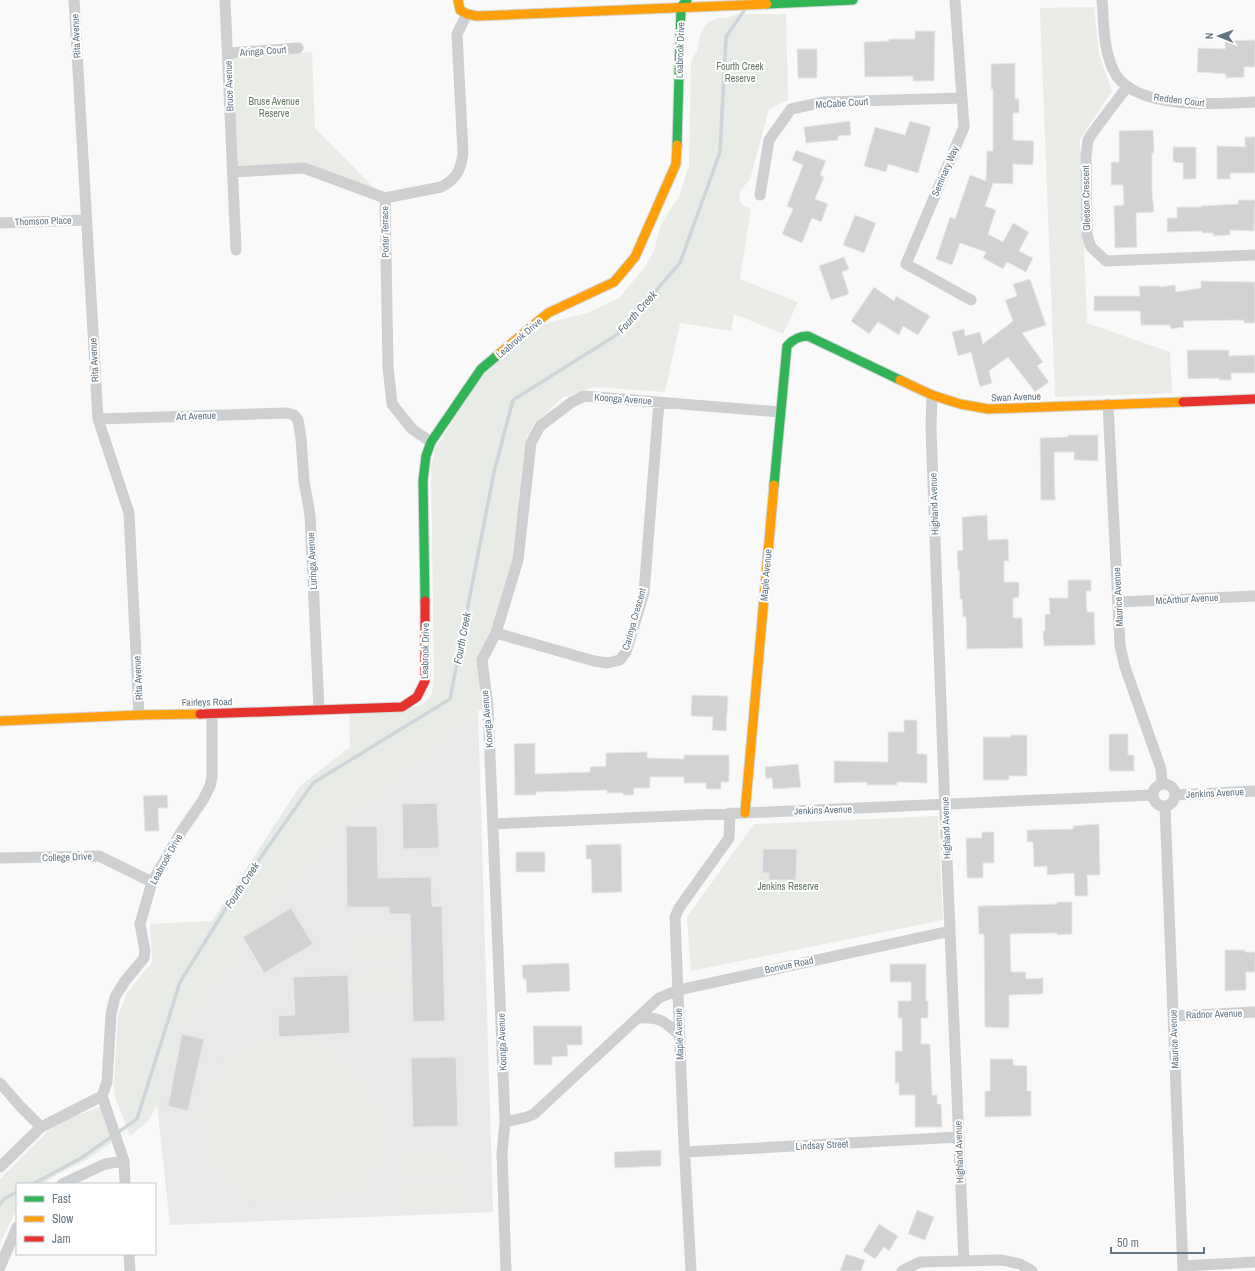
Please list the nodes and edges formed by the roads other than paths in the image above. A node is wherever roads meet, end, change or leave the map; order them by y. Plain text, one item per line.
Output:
1 (74, 0) edge
2 (225, 0) edge
3 (458, 0) edge
4 (853, 0) edge
5 (955, 0) edge
6 (1102, 0) edge
7 (684, 3) edge
8 (467, 14) junction
9 (298, 48) dead end
10 (228, 53) junction
11 (1127, 87) junction
12 (962, 98) junction
13 (1255, 102) edge
14 (233, 172) junction
15 (760, 195) dead end
16 (385, 198) junction
17 (86, 220) junction
18 (0, 223) edge
19 (236, 250) dead end
20 (1255, 255) edge
21 (971, 300) dead end
22 (792, 339) joint
23 (932, 395) junction
24 (1255, 399) edge
25 (659, 402) junction
26 (1108, 404) junction
27 (780, 412) junction
28 (294, 415) joint
29 (98, 419) junction
30 (431, 442) junction
31 (1255, 596) edge
32 (1119, 602) junction
33 (496, 633) junction
34 (413, 702) joint
35 (319, 709) junction
36 (139, 714) junction
37 (212, 714) junction
38 (0, 721) edge
39 (1162, 783) junction
40 (1255, 791) edge
41 (1153, 795) junction
42 (1176, 795) junction
43 (945, 805) junction
44 (1165, 806) junction
45 (730, 813) junction
46 (745, 813) junction
47 (493, 824) junction
48 (0, 858) edge
49 (152, 882) junction
50 (950, 931) junction
51 (678, 990) junction
52 (1255, 1012) edge
53 (1173, 1016) junction
54 (637, 1018) junction
55 (679, 1035) junction
56 (0, 1083) edge
57 (102, 1096) junction
58 (505, 1122) junction
59 (41, 1127) junction
60 (959, 1137) junction
61 (684, 1152) junction
62 (124, 1160) junction
63 (0, 1167) edge
64 (64, 1183) edge
65 (125, 1183) edge
66 (16, 1229) edge
67 (129, 1255) edge
68 (964, 1261) junction
69 (1255, 1262) edge
70 (0, 1267) edge
71 (1183, 1268) edge
72 (130, 1271) edge
73 (506, 1271) edge
74 (691, 1271) edge
75 (902, 1271) edge
76 (1032, 1271) edge

1 - 17 street, Rita Avenue
2 - 10 street, Bruce Avenue
3 - 8 street
4 - 7 street
5 - 12 street, Seminary Way
6 - 11 street, Redden Court
7 - 8 street
7 - 30 street, Leabrook Drive
8 - 16 street, Porter Terrace
9 - 10 street, Aringa Court
10 - 14 street, Bruce Avenue
11 - 13 street, Redden Court
11 - 20 street, Gleeson Crescent
12 - 15 street, McCabe Court
12 - 21 street, Seminary Way
14 - 16 street
14 - 19 street, Bruce Avenue
16 - 30 street, Porter Terrace
17 - 18 street, Thomson Place
17 - 29 street, Rita Avenue
22 - 23 street, Swan Avenue
22 - 27 street, Maple Avenue
23 - 26 street, Swan Avenue
23 - 43 street, Highland Avenue
24 - 26 street, Swan Avenue
25 - 27 street, Koonga Avenue
25 - 33 street, Koonga Avenue
25 - 33 street, Carinya Crescent
26 - 32 street, Maurice Avenue
27 - 46 street, Maple Avenue
28 - 29 street, Art Avenue
28 - 35 street, Luringa Avenue
29 - 36 street, Rita Avenue
30 - 34 street, Leabrook Drive
31 - 32 street, McArthur Avenue
32 - 39 street, Maurice Avenue
33 - 47 street, Koonga Avenue
34 - 35 street, Fairleys Road
35 - 37 street, Fairleys Road
36 - 37 street, Fairleys Road
36 - 38 street, Fairleys Road
37 - 49 street, Leabrook Drive
39 - 41 street
39 - 42 street
40 - 42 street, Jenkins Avenue
41 - 43 street, Jenkins Avenue
41 - 44 street
42 - 44 street
43 - 46 street, Jenkins Avenue
43 - 50 street, Highland Avenue
44 - 53 street, Maurice Avenue
45 - 46 street, Jenkins Avenue
45 - 47 street, Jenkins Avenue
45 - 51 street, Maple Avenue
47 - 58 street, Koonga Avenue
48 - 49 street, College Drive
49 - 57 street, Leabrook Drive
50 - 51 street, Bonvue Road
50 - 60 street, Highland Avenue
51 - 54 street, Bonvue Road
51 - 55 street, Maple Avenue
52 - 53 street, Radnor Avenue
53 - 71 street, Maurice Avenue
54 - 55 street
54 - 58 street, Bonvue Road
55 - 61 street, Maple Avenue
56 - 59 street
57 - 59 street
57 - 62 street
58 - 73 street, Koonga Avenue
59 - 63 street
60 - 61 street, Lindsay Street
60 - 68 street, Highland Avenue
61 - 74 street, Maple Avenue
62 - 64 street
62 - 65 street
66 - 70 street
67 - 72 street
68 - 75 street
68 - 76 street
69 - 71 street

